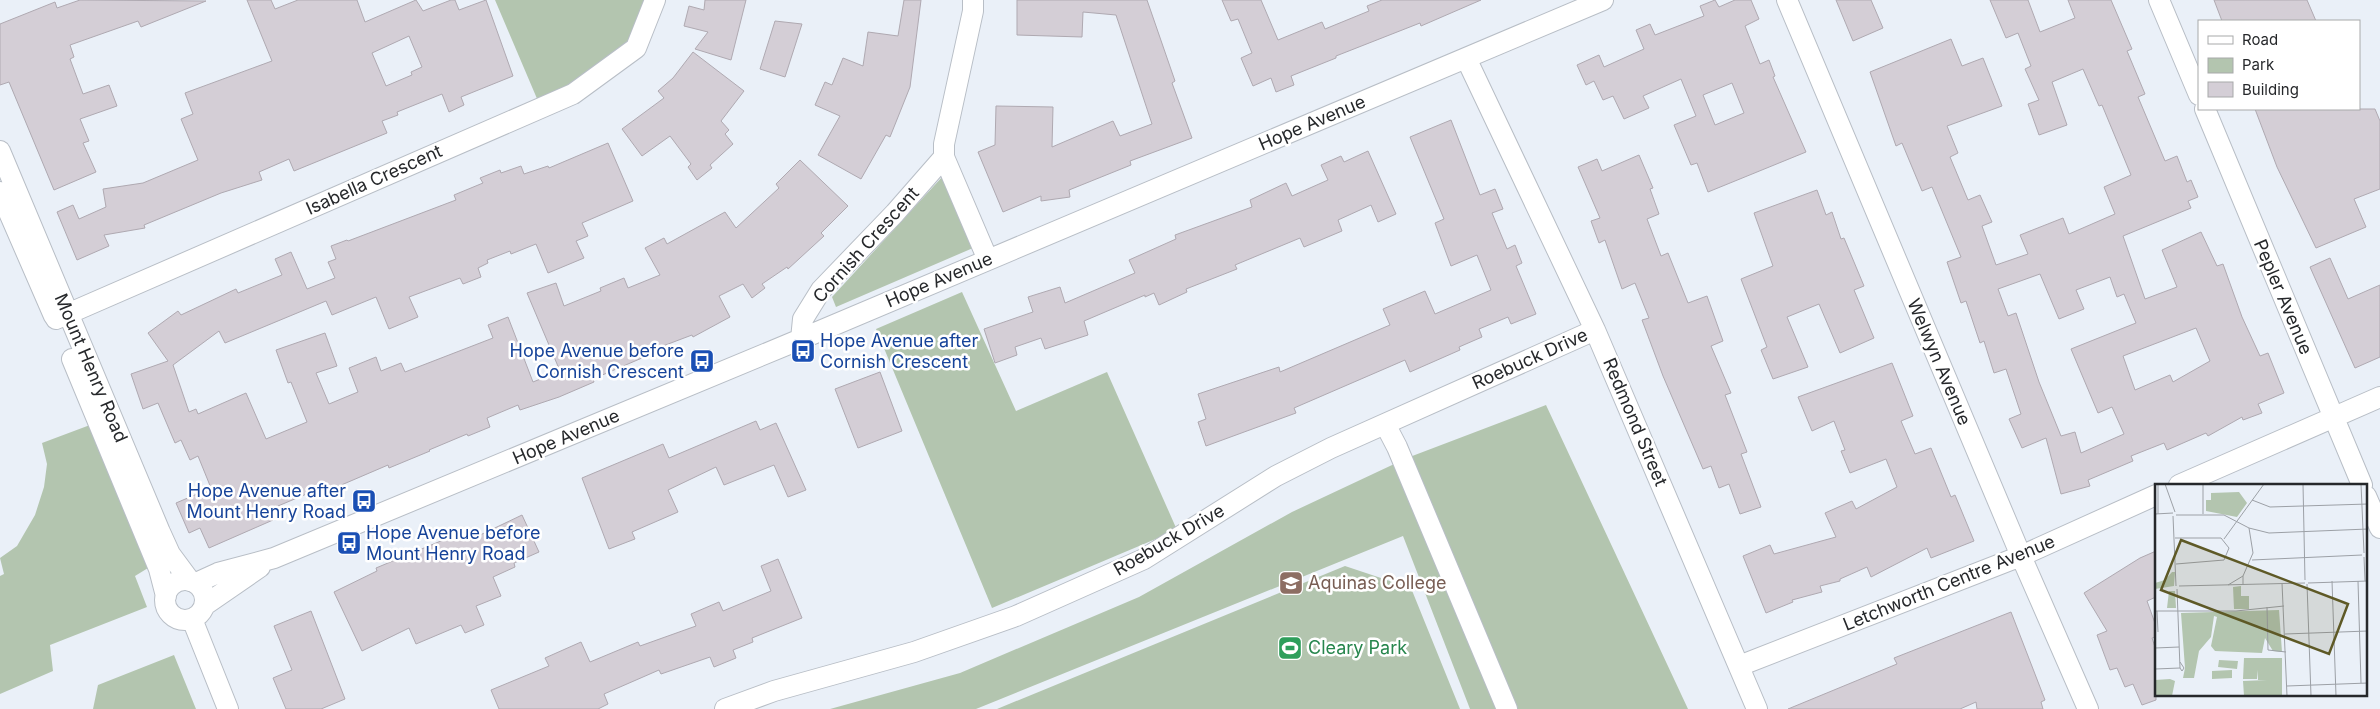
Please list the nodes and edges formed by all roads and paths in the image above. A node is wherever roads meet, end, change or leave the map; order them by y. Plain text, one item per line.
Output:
1 (656, 0) edge
2 (973, 0) edge
3 (1603, 0) edge
4 (2160, 0) edge
5 (1787, 4) edge
6 (1466, 58) junction
7 (2198, 93) edge
8 (2205, 110) edge
9 (0, 151) edge
10 (944, 157) junction
11 (0, 192) edge
12 (988, 260) junction
13 (62, 316) junction
14 (1595, 330) junction
15 (801, 339) junction
16 (2380, 397) edge
17 (2333, 417) junction
18 (1386, 424) junction
19 (2181, 484) edge
20 (2362, 484) edge
21 (2155, 496) edge
22 (2368, 501) edge
23 (2380, 528) edge
24 (2021, 556) junction
25 (274, 558) junction
26 (193, 582) junction
27 (166, 596) junction
28 (198, 612) junction
29 (1739, 666) junction
30 (228, 709) edge
31 (725, 709) edge
32 (1507, 709) edge
33 (1757, 709) edge
34 (2088, 709) edge

1 - 13 street, Isabella Crescent
2 - 10 street
3 - 6 street, Hope Avenue
4 - 7 street
5 - 24 street, Welwyn Avenue
6 - 12 street, Hope Avenue
6 - 14 street, Redmond Street
8 - 17 street, Pepler Avenue
9 - 13 street, Mount Henry Road
10 - 12 street
10 - 15 street, Cornish Crescent
11 - 13 street, Mount Henry Road
12 - 15 street, Hope Avenue
13 - 26 street, Mount Henry Road
13 - 27 street, Mount Henry Road
14 - 18 street, Roebuck Drive
14 - 29 street, Redmond Street
15 - 25 street, Hope Avenue
16 - 17 street
17 - 19 street
17 - 20 street, Pepler Avenue
18 - 31 street, Roebuck Drive
18 - 32 street
21 - 24 street, Letchworth Centre Avenue
22 - 23 street
24 - 29 street, Letchworth Centre Avenue
24 - 34 street, Welwyn Avenue
25 - 26 street, Hope Avenue
25 - 28 street, Hope Avenue
26 - 27 street
26 - 28 street
27 - 28 street
28 - 30 street
29 - 33 street, Redmond Street

